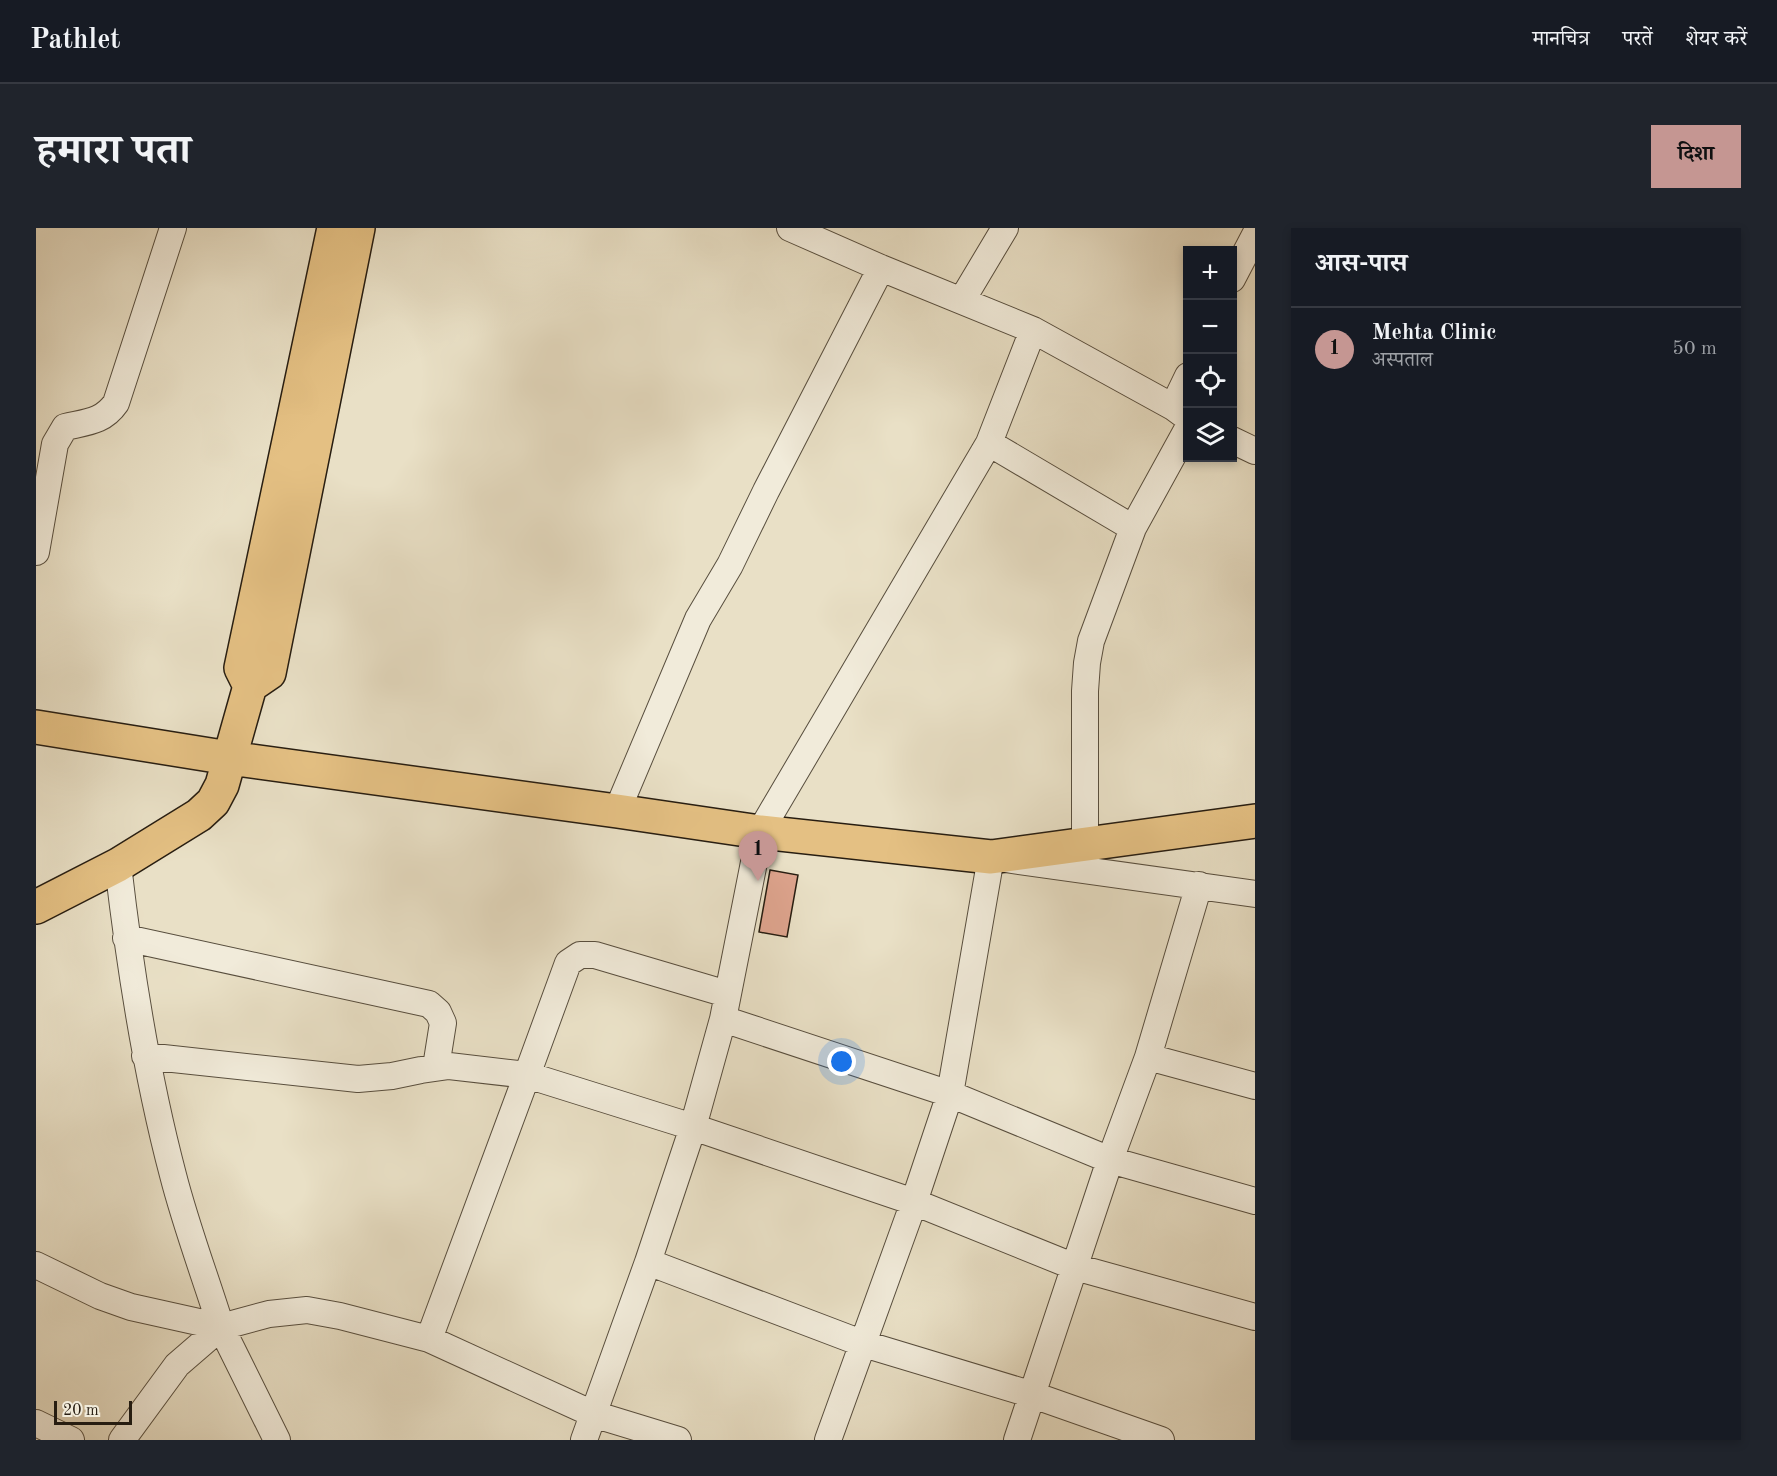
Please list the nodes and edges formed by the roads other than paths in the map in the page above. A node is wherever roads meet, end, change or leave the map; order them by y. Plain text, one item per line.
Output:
1 (173, 228) edge
2 (334, 228) edge
3 (358, 228) edge
4 (790, 228) edge
5 (1005, 228) edge
6 (1255, 235) edge
7 (881, 268) junction
8 (1237, 271) edge
9 (963, 300) junction
10 (1033, 330) junction
11 (1180, 412) edge
12 (1183, 437) edge
13 (1237, 442) edge
14 (988, 443) junction
15 (1255, 450) edge
16 (1133, 528) junction
17 (36, 552) edge
18 (250, 686) junction
19 (36, 727) edge
20 (229, 758) junction
21 (617, 811) junction
22 (1255, 821) edge
23 (760, 832) junction
24 (1085, 845) junction
25 (991, 857) junction
26 (118, 865) junction
27 (1199, 885) junction
28 (1255, 894) edge
29 (36, 908) edge
30 (126, 938) junction
31 (727, 994) junction
32 (723, 1019) junction
33 (145, 1056) junction
34 (1148, 1057) junction
35 (436, 1067) junction
36 (527, 1075) junction
37 (1255, 1086) edge
38 (950, 1094) junction
39 (693, 1127) junction
40 (1110, 1160) junction
41 (1255, 1201) edge
42 (914, 1202) junction
43 (648, 1262) junction
44 (36, 1265) edge
45 (1075, 1267) junction
46 (1255, 1317) edge
47 (221, 1327) junction
48 (429, 1339) junction
49 (864, 1344) junction
50 (1033, 1395) junction
51 (593, 1414) junction
52 (36, 1423) edge
53 (71, 1440) edge
54 (122, 1440) edge
55 (277, 1440) edge
56 (584, 1440) edge
57 (678, 1440) edge
58 (828, 1440) edge
59 (1017, 1440) edge
60 (1161, 1440) edge

1 - 17 street
2 - 18 main road
3 - 18 main road
4 - 7 street
5 - 9 street
6 - 8 street
7 - 9 street
7 - 21 street
9 - 10 street
10 - 11 street
10 - 14 street
12 - 16 street
13 - 15 street
14 - 16 street
14 - 23 street
16 - 24 street
18 - 20 main road
19 - 20 main road
20 - 21 main road
20 - 26 main road
21 - 23 main road
22 - 24 main road
23 - 25 main road
23 - 31 street
24 - 25 main road
25 - 27 street
25 - 38 street
26 - 29 main road
26 - 30 street
27 - 28 street
27 - 34 street
30 - 33 street
30 - 35 street
31 - 32 street
31 - 36 street
32 - 38 street
32 - 39 street
33 - 35 street
33 - 47 street
34 - 37 street
34 - 40 street
35 - 36 street
36 - 39 street
36 - 48 street
38 - 40 street
38 - 42 street
39 - 42 street
39 - 43 street
40 - 41 street
40 - 45 street
42 - 45 street
42 - 49 street
43 - 49 street
43 - 51 street
44 - 47 street
45 - 46 street
45 - 50 street
47 - 48 street
47 - 54 street
47 - 55 street
48 - 51 street
49 - 50 street
49 - 58 street
50 - 59 street
50 - 60 street
51 - 56 street
51 - 57 street
52 - 53 street

